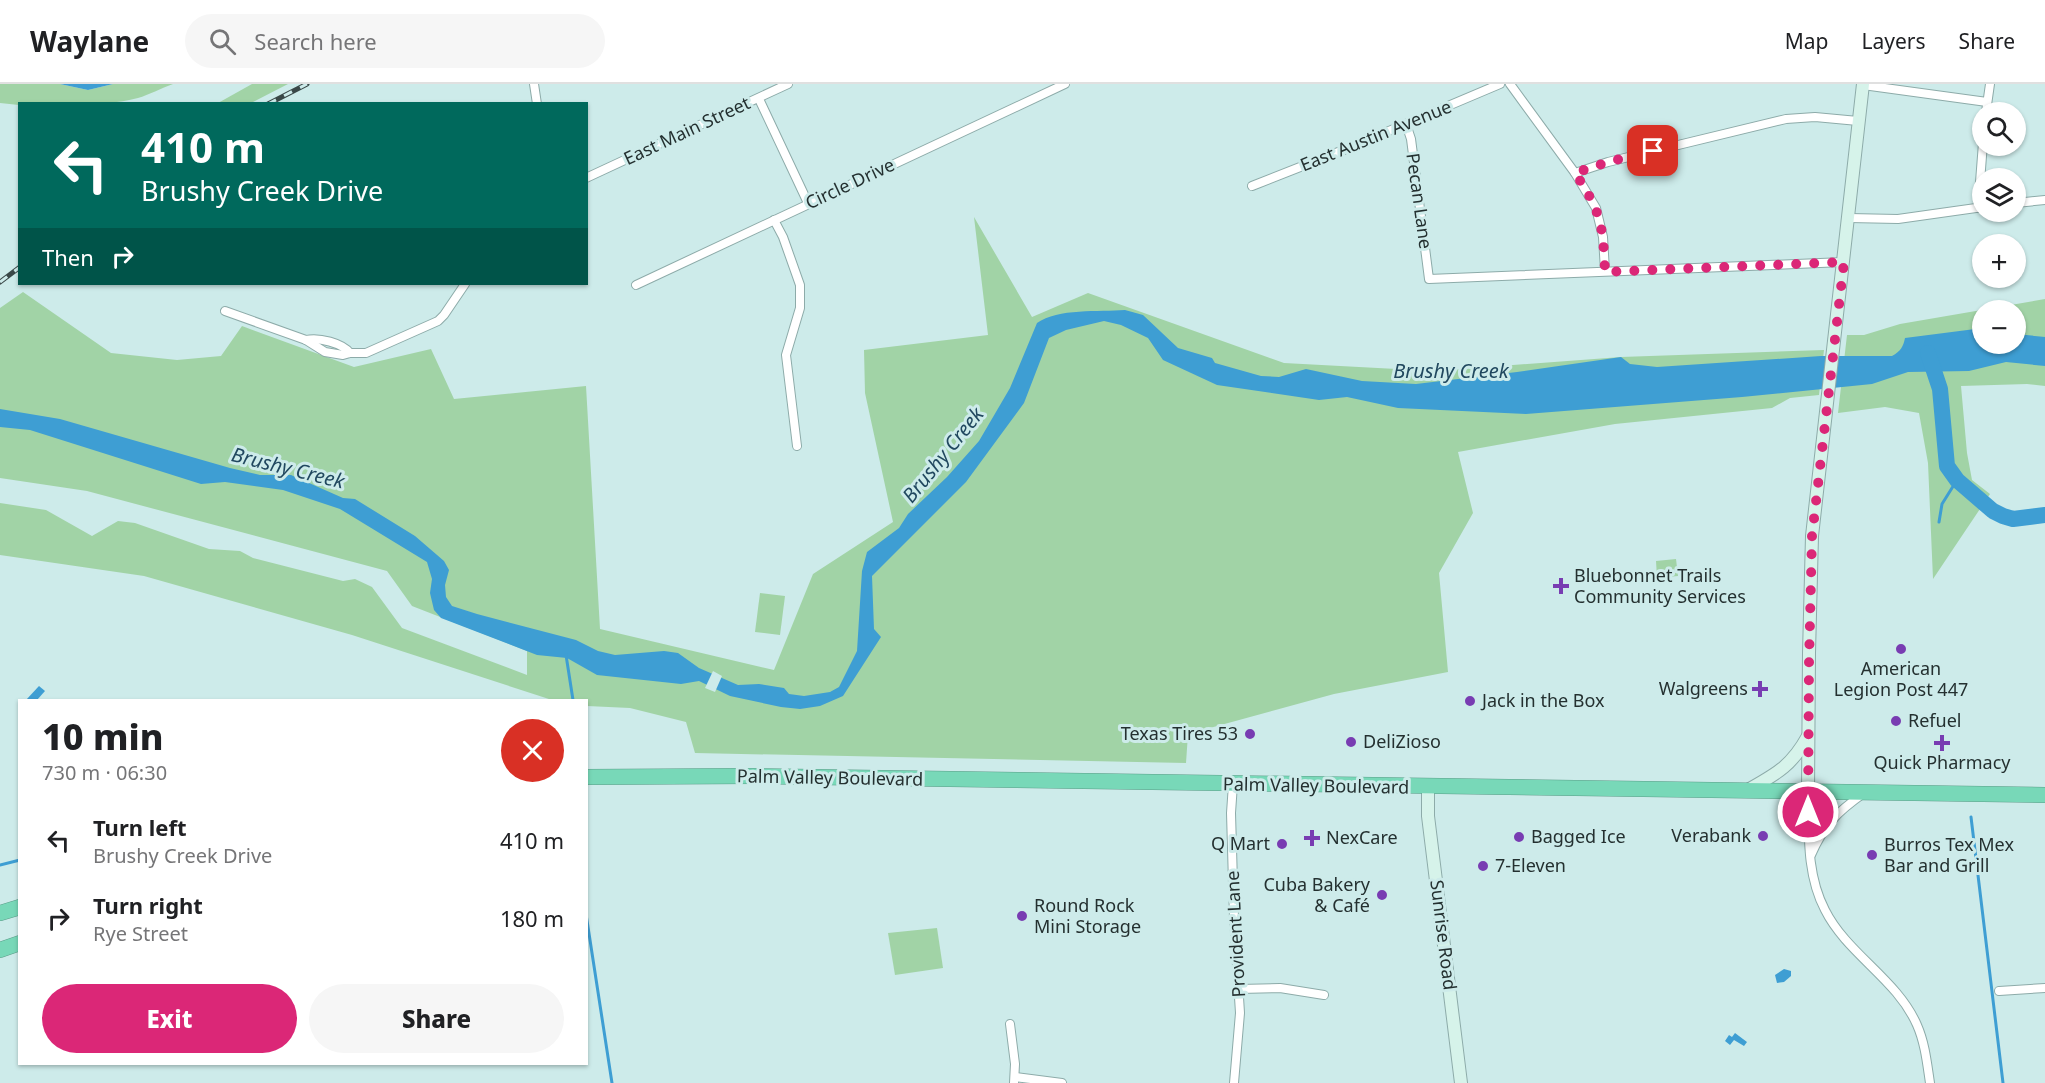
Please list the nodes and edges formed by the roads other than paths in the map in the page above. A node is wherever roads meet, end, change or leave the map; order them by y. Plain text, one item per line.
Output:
1 (534, 84) edge
2 (788, 84) edge
3 (1065, 84) edge
4 (1500, 84) edge
5 (1510, 84) edge
6 (1990, 84) edge
7 (1863, 85) edge
8 (759, 99) junction
9 (537, 102) edge
10 (1987, 102) joint
11 (1858, 121) junction
12 (1406, 124) junction
13 (1575, 173) junction
14 (588, 176) edge
15 (1252, 186) dead end
16 (2045, 200) edge
17 (2026, 202) edge
18 (808, 203) junction
19 (1972, 209) edge
20 (1849, 218) junction
21 (774, 220) junction
22 (1844, 262) junction
23 (1605, 272) junction
24 (464, 285) edge
25 (636, 285) dead end
26 (225, 311) dead end
27 (797, 446) dead end
28 (1808, 735) junction
29 (588, 777) edge
30 (1233, 784) junction
31 (1428, 787) junction
32 (1744, 792) junction
33 (1808, 792) junction
34 (1864, 793) junction
35 (2045, 795) edge
36 (1810, 858) junction
37 (18, 908) edge
38 (0, 913) edge
39 (18, 944) edge
40 (0, 950) edge
41 (1239, 988) junction
42 (2045, 988) edge
43 (1999, 991) dead end
44 (1324, 995) dead end
45 (1010, 1024) dead end
46 (1014, 1080) edge
47 (1062, 1083) edge
48 (1234, 1083) edge
49 (1461, 1083) edge
50 (1930, 1083) edge

1 - 9 street
2 - 8 street, East Main Street
3 - 18 street, Circle Drive
4 - 12 street, East Austin Avenue
5 - 13 street
6 - 10 street
7 - 10 street
7 - 11 street
8 - 14 street, East Main Street
8 - 18 street
11 - 13 street
11 - 20 street
12 - 15 street, East Austin Avenue
12 - 23 street, Pecan Lane
13 - 23 street
16 - 17 street
18 - 21 street, Circle Drive
19 - 20 street
20 - 22 street
21 - 25 street, Circle Drive
21 - 27 street
22 - 23 street
22 - 28 street
24 - 26 street
28 - 32 street
28 - 33 street
29 - 30 highway, Palm Valley Boulevard
30 - 31 highway, Palm Valley Boulevard
30 - 41 street, Provident Lane
31 - 32 highway, Palm Valley Boulevard
31 - 49 street, Sunrise Road
32 - 33 highway, Palm Valley Boulevard
33 - 34 highway, Palm Valley Boulevard
33 - 36 street
34 - 35 highway, Palm Valley Boulevard
34 - 36 street
36 - 50 street
37 - 38 highway
39 - 40 highway
41 - 44 street
41 - 48 street, Provident Lane
42 - 43 street
45 - 46 street
46 - 47 street

